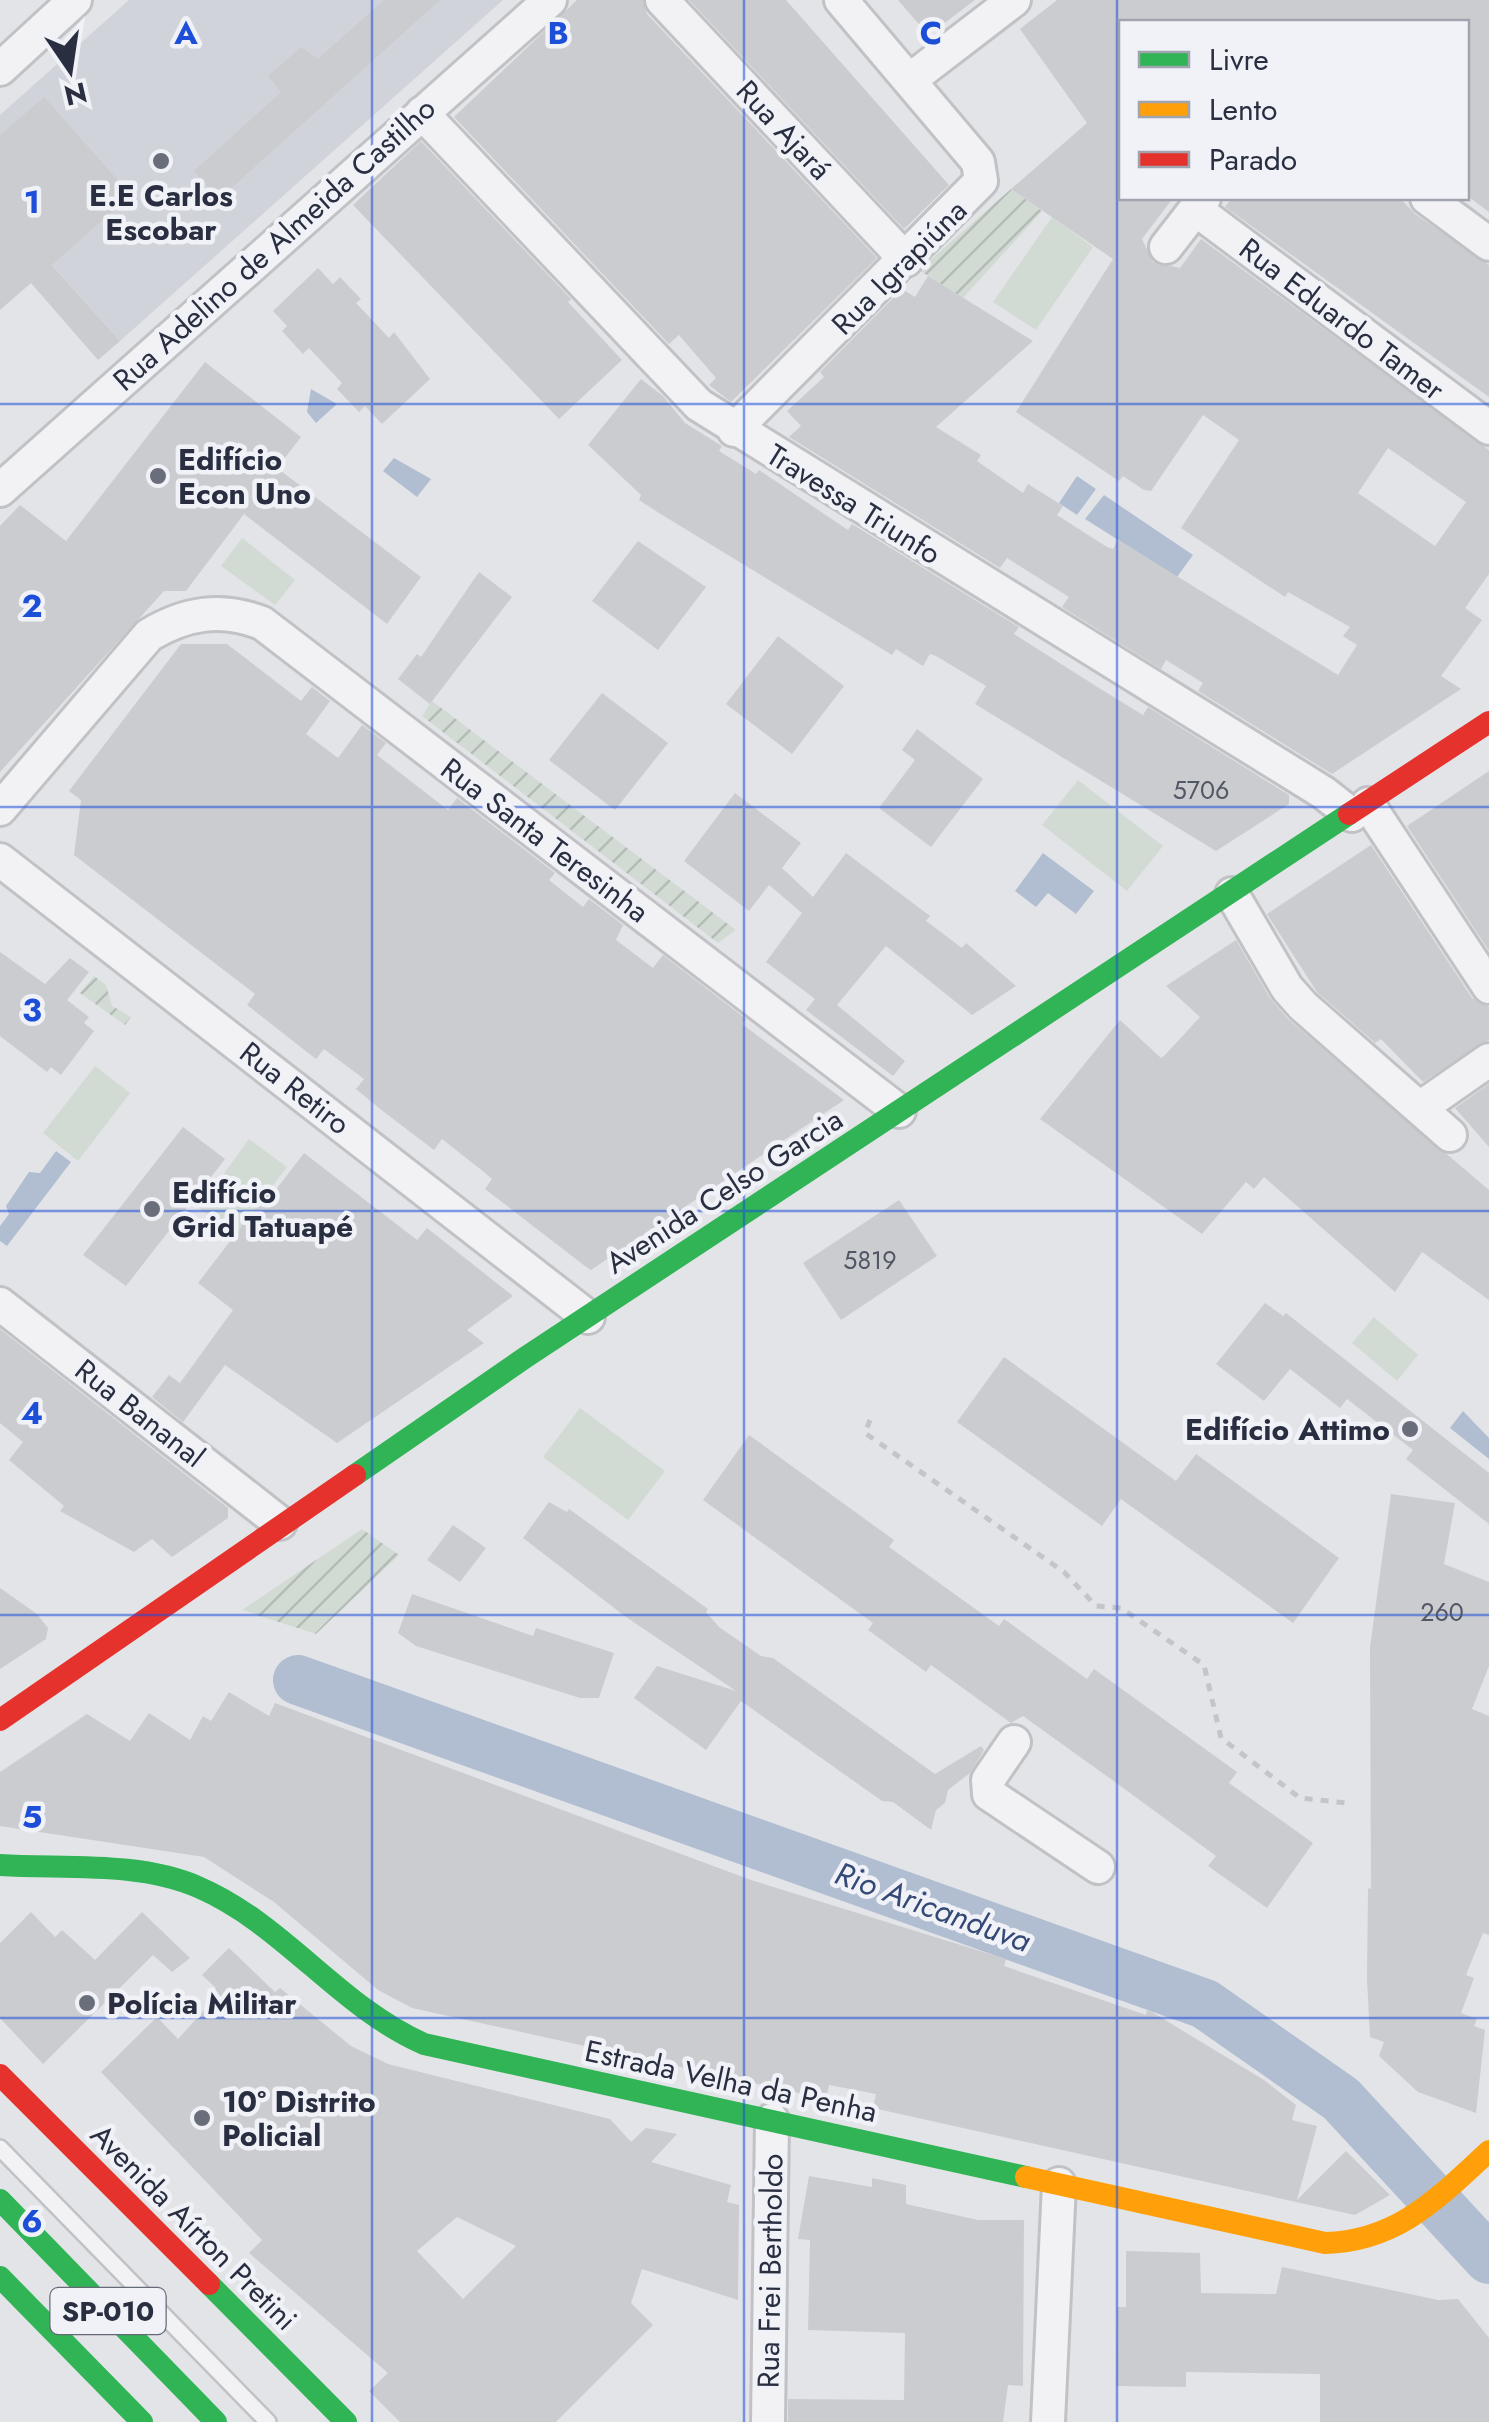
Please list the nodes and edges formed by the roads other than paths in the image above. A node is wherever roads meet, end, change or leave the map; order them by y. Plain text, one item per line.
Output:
1 (74, 0) edge
2 (550, 0) edge
3 (662, 0) edge
4 (842, 0) edge
5 (1014, 0) edge
6 (0, 69) edge
7 (910, 79) junction
8 (422, 113) junction
9 (1431, 200) edge
10 (1200, 204) edge
11 (1489, 244) edge
12 (1166, 247) dead end
13 (906, 260) junction
14 (1489, 428) edge
15 (734, 430) junction
16 (0, 490) edge
17 (1489, 722) edge
18 (0, 809) edge
19 (1360, 810) junction
20 (0, 860) edge
21 (1232, 894) junction
22 (1489, 987) edge
23 (1489, 1060) edge
24 (1420, 1108) junction
25 (900, 1112) junction
26 (1450, 1135) dead end
27 (0, 1304) edge
28 (588, 1318) junction
29 (280, 1523) junction
30 (0, 1720) edge
31 (1014, 1742) dead end
32 (0, 1865) edge
33 (1098, 1867) dead end
34 (0, 2075) edge
35 (772, 2120) junction
36 (0, 2148) edge
37 (1489, 2151) edge
38 (1059, 2184) junction
39 (0, 2200) edge
40 (14, 2256) dead end
41 (0, 2277) edge
42 (152, 2415) edge
43 (216, 2422) edge
44 (268, 2422) edge
45 (346, 2422) edge
46 (768, 2422) edge
47 (1048, 2422) edge

1 - 6 street
2 - 8 street, Rua Adelino de Almeida Castilho
3 - 13 street, Rua Ajará
4 - 7 street, Rua Igrapiúna
5 - 7 street
7 - 13 street, Rua Igrapiúna
8 - 15 street, Travessa Triunfo
8 - 16 street, Rua Adelino de Almeida Castilho
9 - 11 street
10 - 12 street
10 - 14 street, Rua Eduardo Tamer
13 - 15 street, Rua Igrapiúna
15 - 19 street, Travessa Triunfo
17 - 19 main road, Avenida Celso Garcia
18 - 25 street, Rua Santa Teresinha
19 - 21 main road, Avenida Celso Garcia
19 - 22 street
20 - 28 street, Rua Retiro
21 - 24 street
21 - 25 main road, Avenida Celso Garcia
23 - 24 street
24 - 26 street
25 - 28 main road, Avenida Celso Garcia
27 - 29 street, Rua Bananal
28 - 29 main road, Avenida Celso Garcia
29 - 30 main road, Avenida Celso Garcia
31 - 33 street
32 - 35 main road, Estrada Velha da Penha
34 - 45 main road, Avenida Aírton Pretini
35 - 38 main road, Estrada Velha da Penha
35 - 46 street, Rua Frei Bertholdo
36 - 44 lane
37 - 38 main road, Estrada Velha da Penha
38 - 47 street
39 - 43 main road, SP-010
40 - 42 main road, SP-010
41 - 42 main road

